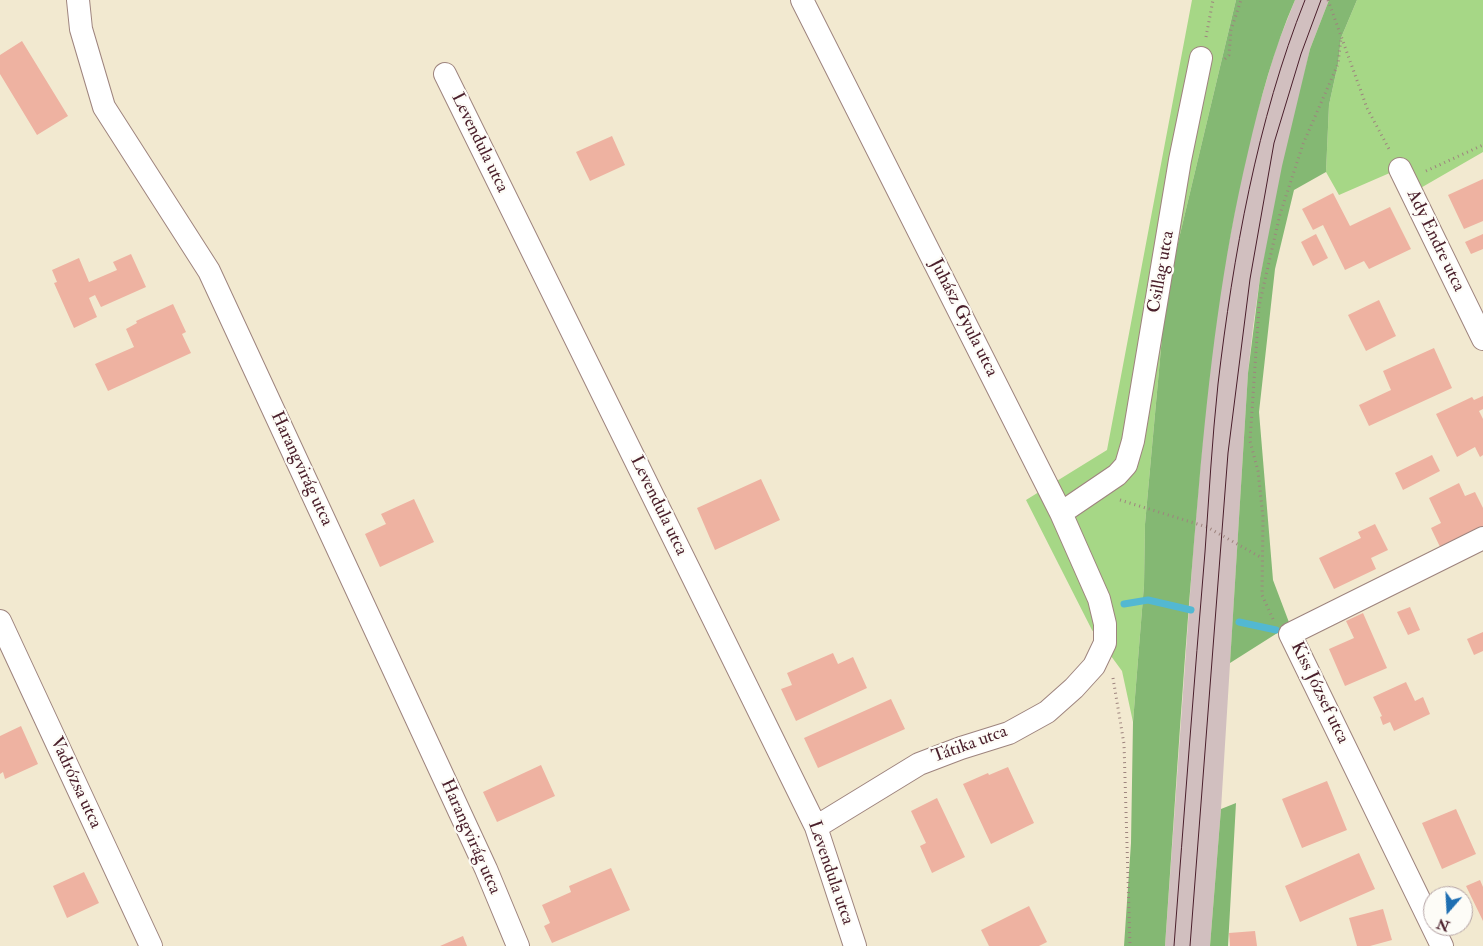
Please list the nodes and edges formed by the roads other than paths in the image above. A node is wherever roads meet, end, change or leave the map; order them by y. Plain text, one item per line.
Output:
1 (78, 0) edge
2 (802, 0) edge
3 (1201, 58) road end
4 (445, 74) dead end
5 (1403, 175) road end
6 (1483, 339) edge
7 (1061, 513) junction
8 (1483, 538) edge
9 (0, 621) edge
10 (1105, 642) joint
11 (816, 827) junction
12 (151, 946) edge
13 (518, 946) edge
14 (855, 946) edge
15 (1442, 946) edge

1 - 13 street, Harangvirág utca
2 - 7 street, Juhász Gyula utca
3 - 7 street, Csillag utca
4 - 11 street, Levendula utca
5 - 6 street, Ady Endre utca
7 - 10 street, Juhász Gyula utca
8 - 15 street, Kiss József utca
9 - 12 street, Vadrózsa utca
10 - 11 street, Tátika utca
11 - 14 street, Levendula utca

